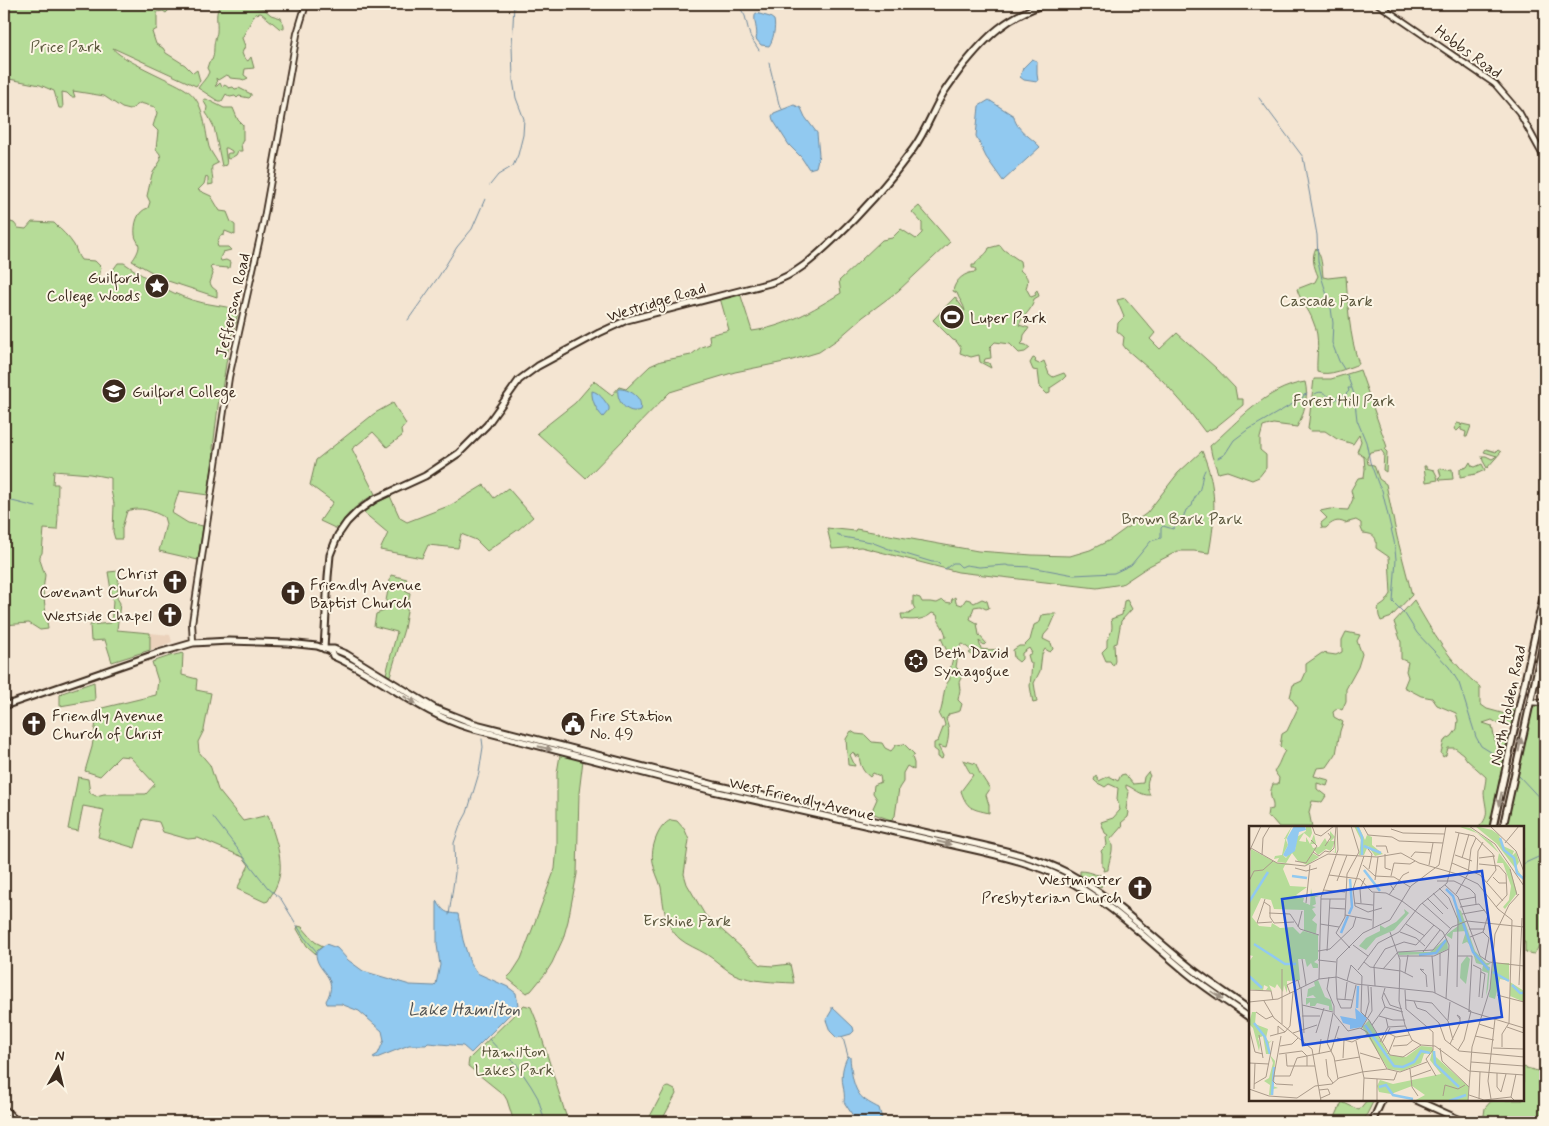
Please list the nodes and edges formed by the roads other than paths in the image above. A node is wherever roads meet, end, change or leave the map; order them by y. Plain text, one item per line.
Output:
1 (306, 4) edge
2 (1045, 4) edge
3 (1378, 4) edge
4 (1545, 159) edge
5 (1545, 589) edge
6 (1545, 636) edge
7 (193, 643) junction
8 (324, 649) junction
9 (1530, 702) junction
10 (1545, 704) edge
11 (4, 706) edge
12 (1494, 826) edge
13 (1503, 826) edge
14 (1249, 1009) edge
15 (1249, 1017) edge
16 (1382, 1101) edge
17 (1418, 1101) edge
18 (4, 1108) edge
19 (18, 1122) edge
20 (1372, 1122) edge
21 (1465, 1122) edge

1 - 7 street, Jefferson Road
2 - 8 main road, Westridge Road
3 - 4 street, Hobbs Road
5 -> 12 main road, North Holden Road
6 - 9 main road, North Holden Road
7 - 8 main road, West Friendly Avenue
7 - 11 main road, West Friendly Avenue
8 - 14 main road, West Friendly Avenue
8 -> 15 main road, West Friendly Avenue
9 - 10 street
13 -> 9 main road, North Holden Road
16 - 20 main road
17 - 21 main road
18 - 19 main road

